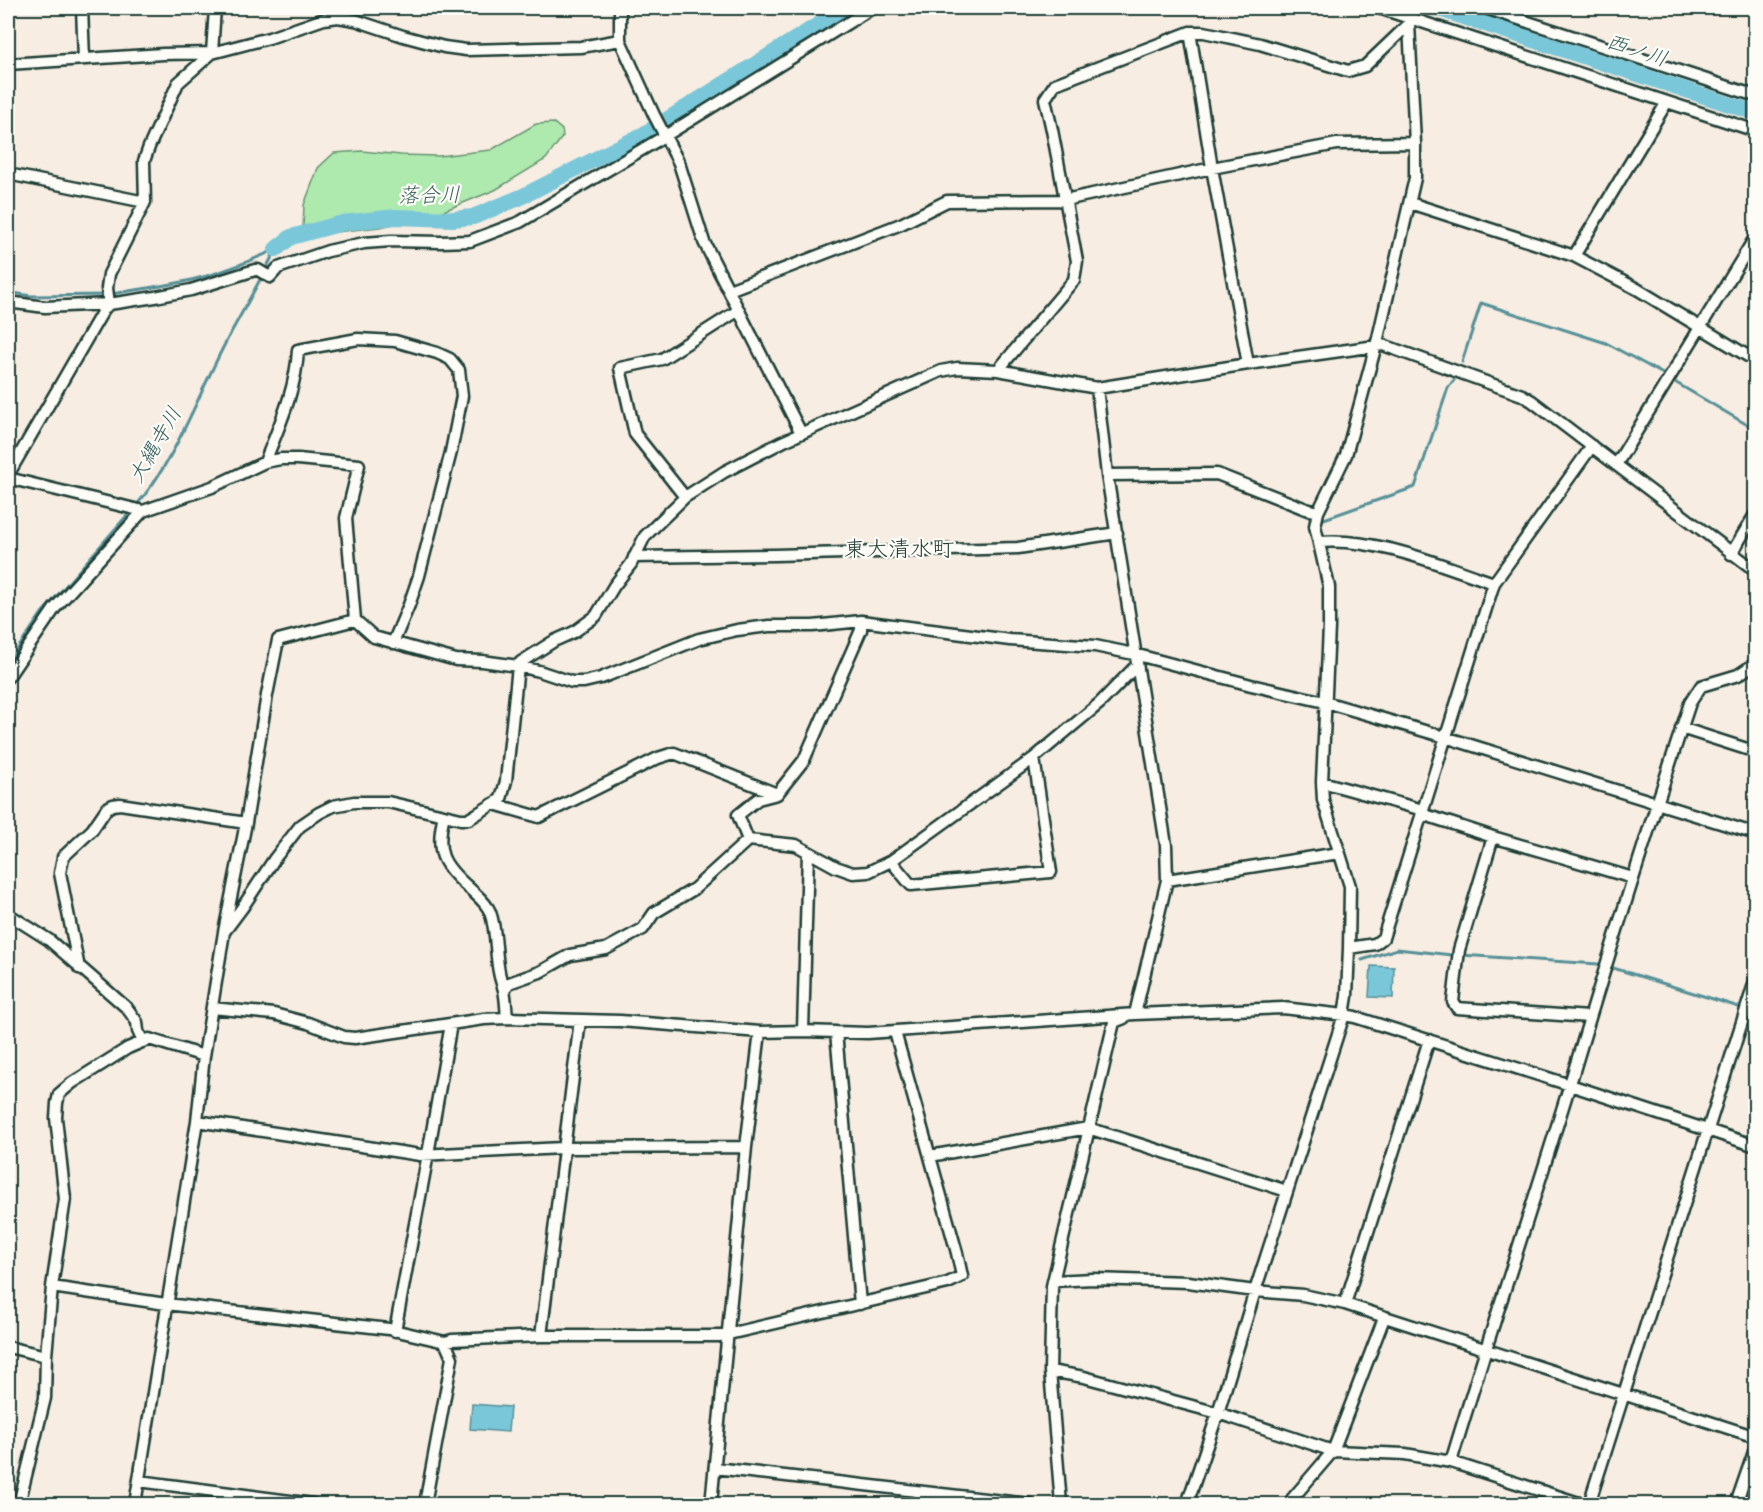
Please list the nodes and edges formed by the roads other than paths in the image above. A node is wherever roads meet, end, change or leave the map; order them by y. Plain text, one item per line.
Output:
1 (82, 8) edge
2 (215, 8) edge
3 (620, 8) edge
4 (872, 8) edge
5 (1380, 8) edge
6 (1485, 8) edge
7 (1411, 15) edge
8 (1190, 32) junction
9 (620, 40) junction
10 (212, 53) junction
11 (84, 59) junction
12 (8, 64) edge
13 (1755, 96) edge
14 (1667, 102) junction
15 (1755, 131) edge
16 (665, 134) junction
17 (1415, 143) junction
18 (1212, 168) junction
19 (8, 174) edge
20 (1065, 200) junction
21 (145, 202) junction
22 (1410, 203) junction
23 (1755, 236) edge
24 (1574, 256) junction
25 (729, 290) junction
26 (8, 302) edge
27 (109, 304) junction
28 (739, 310) junction
29 (1700, 327) junction
30 (1376, 346) junction
31 (1755, 361) edge
32 (1248, 364) junction
33 (998, 370) junction
34 (1097, 388) junction
35 (801, 433) junction
36 (1592, 446) junction
37 (265, 462) junction
38 (1617, 465) junction
39 (1107, 475) junction
40 (8, 476) edge
41 (685, 497) junction
42 (136, 510) junction
43 (1318, 512) junction
44 (1755, 513) edge
45 (1117, 533) junction
46 (1319, 542) junction
47 (1731, 554) junction
48 (634, 557) junction
49 (1755, 572) edge
50 (1494, 583) junction
51 (355, 621) junction
52 (861, 621) junction
53 (393, 643) junction
54 (1136, 659) junction
55 (1755, 663) edge
56 (518, 666) junction
57 (8, 677) edge
58 (1324, 702) junction
59 (1681, 728) junction
60 (1445, 737) junction
61 (1755, 752) edge
62 (1034, 758) junction
63 (1322, 782) junction
64 (777, 794) junction
65 (494, 804) junction
66 (1657, 804) junction
67 (1423, 812) junction
68 (444, 815) junction
69 (246, 823) junction
70 (1755, 834) edge
71 (1493, 837) junction
72 (748, 840) junction
73 (808, 852) junction
74 (1339, 853) junction
75 (891, 861) junction
76 (1633, 878) junction
77 (1167, 880) junction
78 (8, 914) edge
79 (224, 932) junction
80 (1350, 948) junction
81 (80, 968) junction
82 (1755, 978) edge
83 (504, 990) junction
84 (212, 1008) junction
85 (1135, 1014) junction
86 (1344, 1015) junction
87 (1589, 1017) junction
88 (507, 1018) junction
89 (580, 1020) junction
90 (451, 1024) junction
91 (803, 1031) junction
92 (760, 1032) junction
93 (836, 1032) junction
94 (895, 1032) junction
95 (1429, 1040) junction
96 (143, 1042) junction
97 (204, 1056) junction
98 (1570, 1085) junction
99 (197, 1121) junction
100 (1089, 1128) junction
101 (1708, 1130) junction
102 (1755, 1146) edge
103 (746, 1147) junction
104 (563, 1148) junction
105 (428, 1154) junction
106 (930, 1156) junction
107 (1287, 1191) junction
108 (1053, 1281) junction
109 (52, 1287) junction
110 (1255, 1291) junction
111 (166, 1304) junction
112 (860, 1304) junction
113 (1345, 1304) junction
114 (1384, 1318) junction
115 (395, 1331) junction
116 (727, 1335) junction
117 (541, 1336) junction
118 (445, 1342) junction
119 (8, 1347) edge
120 (1484, 1350) junction
121 (46, 1356) junction
122 (1050, 1371) junction
123 (1625, 1395) junction
124 (1218, 1413) junction
125 (1755, 1437) edge
126 (1755, 1446) edge
127 (1333, 1451) junction
128 (1451, 1462) junction
129 (715, 1468) junction
130 (138, 1481) junction
131 (919, 1492) junction
132 (19, 1504) edge
133 (135, 1504) edge
134 (313, 1504) edge
135 (425, 1504) edge
136 (711, 1504) edge
137 (918, 1504) edge
138 (1030, 1504) edge
139 (1060, 1504) edge
140 (1187, 1504) edge
141 (1292, 1504) edge
142 (1582, 1504) edge
143 (1589, 1504) edge
144 (1736, 1504) edge

1 - 11 street
2 - 10 street
3 - 9 street
4 - 16 street
5 - 7 street
6 - 13 street
7 - 8 street
7 - 14 street
7 - 17 street
8 - 18 street
8 - 20 street
9 - 10 street
9 - 16 street
10 - 11 street
10 - 21 street
11 - 12 street
14 - 15 street
14 - 24 street
16 - 25 street
16 - 27 street
17 - 18 street
17 - 22 street
18 - 20 street
18 - 32 street
19 - 21 street
20 - 25 street
20 - 33 street
21 - 27 street
22 - 24 street
22 - 30 street
23 - 29 street
24 - 29 street
25 - 28 street
26 - 27 street
27 - 40 street
28 - 35 street
28 - 41 street
29 - 31 street
29 - 38 street
30 - 32 street
30 - 36 street
30 - 43 street
32 - 34 street
33 - 34 street
33 - 35 street
34 - 39 street
35 - 41 street
36 - 38 street
36 - 50 street
37 - 42 street
37 - 51 street
37 - 53 street
38 - 47 street
39 - 43 street
39 - 45 street
40 - 42 street
41 - 48 street
42 - 57 street
43 - 46 street
44 - 47 street
45 - 48 street
45 - 54 street
46 - 50 street
46 - 58 street
47 - 49 street
48 - 56 street
50 - 60 street
51 - 53 street
51 - 69 street
52 - 54 street
52 - 56 street
52 - 64 street
53 - 56 street
54 - 58 street
54 - 62 street
54 - 77 street
55 - 59 street
56 - 65 street
58 - 60 street
58 - 63 street
59 - 61 street
59 - 66 street
60 - 66 street
60 - 67 street
62 - 75 street
62 - 75 street
63 - 67 street
63 - 74 street
64 - 65 street
64 - 72 street
65 - 68 street
66 - 70 street
66 - 76 street
67 - 71 street
67 - 80 street
68 - 79 street
68 - 83 street
69 - 79 street
69 - 81 street
71 - 76 street
71 - 87 street
72 - 73 street
72 - 83 street
73 - 75 street
73 - 91 street
74 - 77 street
74 - 80 street
76 - 87 street
77 - 85 street
78 - 81 street
79 - 84 street
80 - 86 street
81 - 96 street
82 - 101 street
83 - 88 street
84 - 90 street
84 - 97 street
85 - 86 street
85 - 94 street
85 - 100 street
86 - 95 street
86 - 107 street
87 - 98 street
88 - 89 street
88 - 90 street
89 - 92 street
89 - 104 street
90 - 105 street
91 - 92 street
91 - 93 street
92 - 103 street
93 - 94 street
93 - 112 street
94 - 106 street
95 - 98 street
95 - 113 street
96 - 97 street
96 - 109 street
97 - 99 street
98 - 101 street
98 - 120 street
99 - 105 street
99 - 111 street
100 - 106 street
100 - 107 street
100 - 108 street
101 - 102 street
101 - 123 street
103 - 104 street
103 - 116 street
104 - 105 street
104 - 117 street
105 - 115 street
106 - 112 street
107 - 110 street
108 - 110 street
108 - 122 street
109 - 111 street
109 - 121 street
110 - 113 street
110 - 124 street
111 - 115 street
111 - 130 street
112 - 116 street
113 - 114 street
114 - 120 street
114 - 127 street
115 - 118 street
116 - 117 street
116 - 129 street
117 - 118 street
118 - 135 street
119 - 121 street
120 - 123 street
120 - 128 street
121 - 132 street
122 - 124 street
122 - 139 street
123 - 125 street
123 - 143 street
124 - 127 street
124 - 140 street
126 - 144 street
127 - 128 street
127 - 141 street
128 - 142 street
129 - 131 street
129 - 136 street
130 - 133 street
130 - 134 street
131 - 137 street
131 - 138 street

